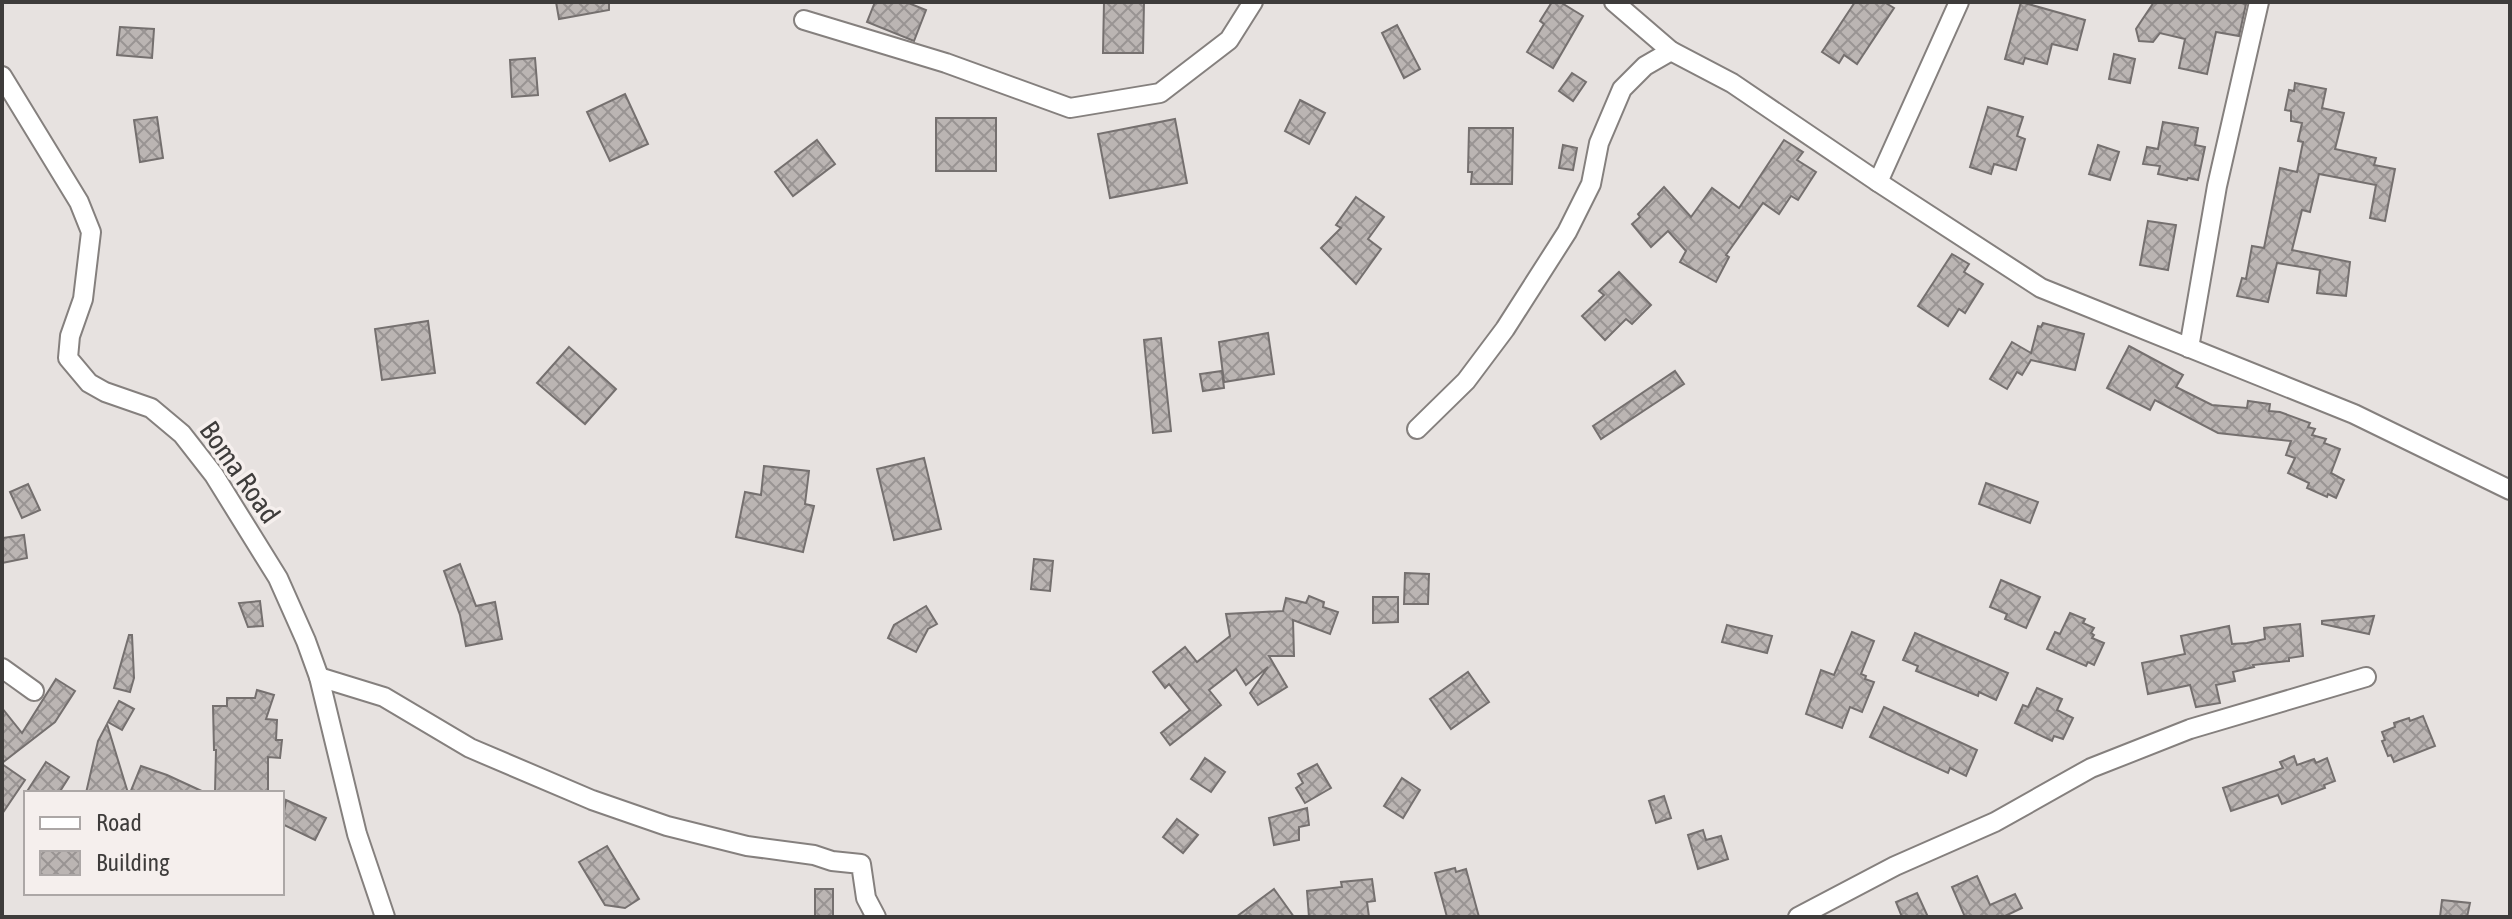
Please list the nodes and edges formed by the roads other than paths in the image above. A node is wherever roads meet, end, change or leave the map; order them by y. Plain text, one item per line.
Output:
1 (1253, 2) edge
2 (1614, 2) edge
3 (1959, 2) edge
4 (2259, 2) edge
5 (804, 20) dead end
6 (1671, 51) junction
7 (2, 76) edge
8 (1878, 182) junction
9 (2189, 348) junction
10 (1417, 429) dead end
11 (2510, 490) edge
12 (2, 668) edge
13 (319, 677) junction
14 (2366, 677) dead end
15 (34, 691) dead end
16 (385, 917) edge
17 (876, 917) edge
18 (1798, 917) edge

1 - 5 street
2 - 6 street
3 - 8 street
4 - 9 street
6 - 8 street
6 - 10 street
7 - 13 street, Boma Road
8 - 9 street
9 - 11 street
12 - 15 street
13 - 16 street, Boma Road
13 - 17 street
14 - 18 street

